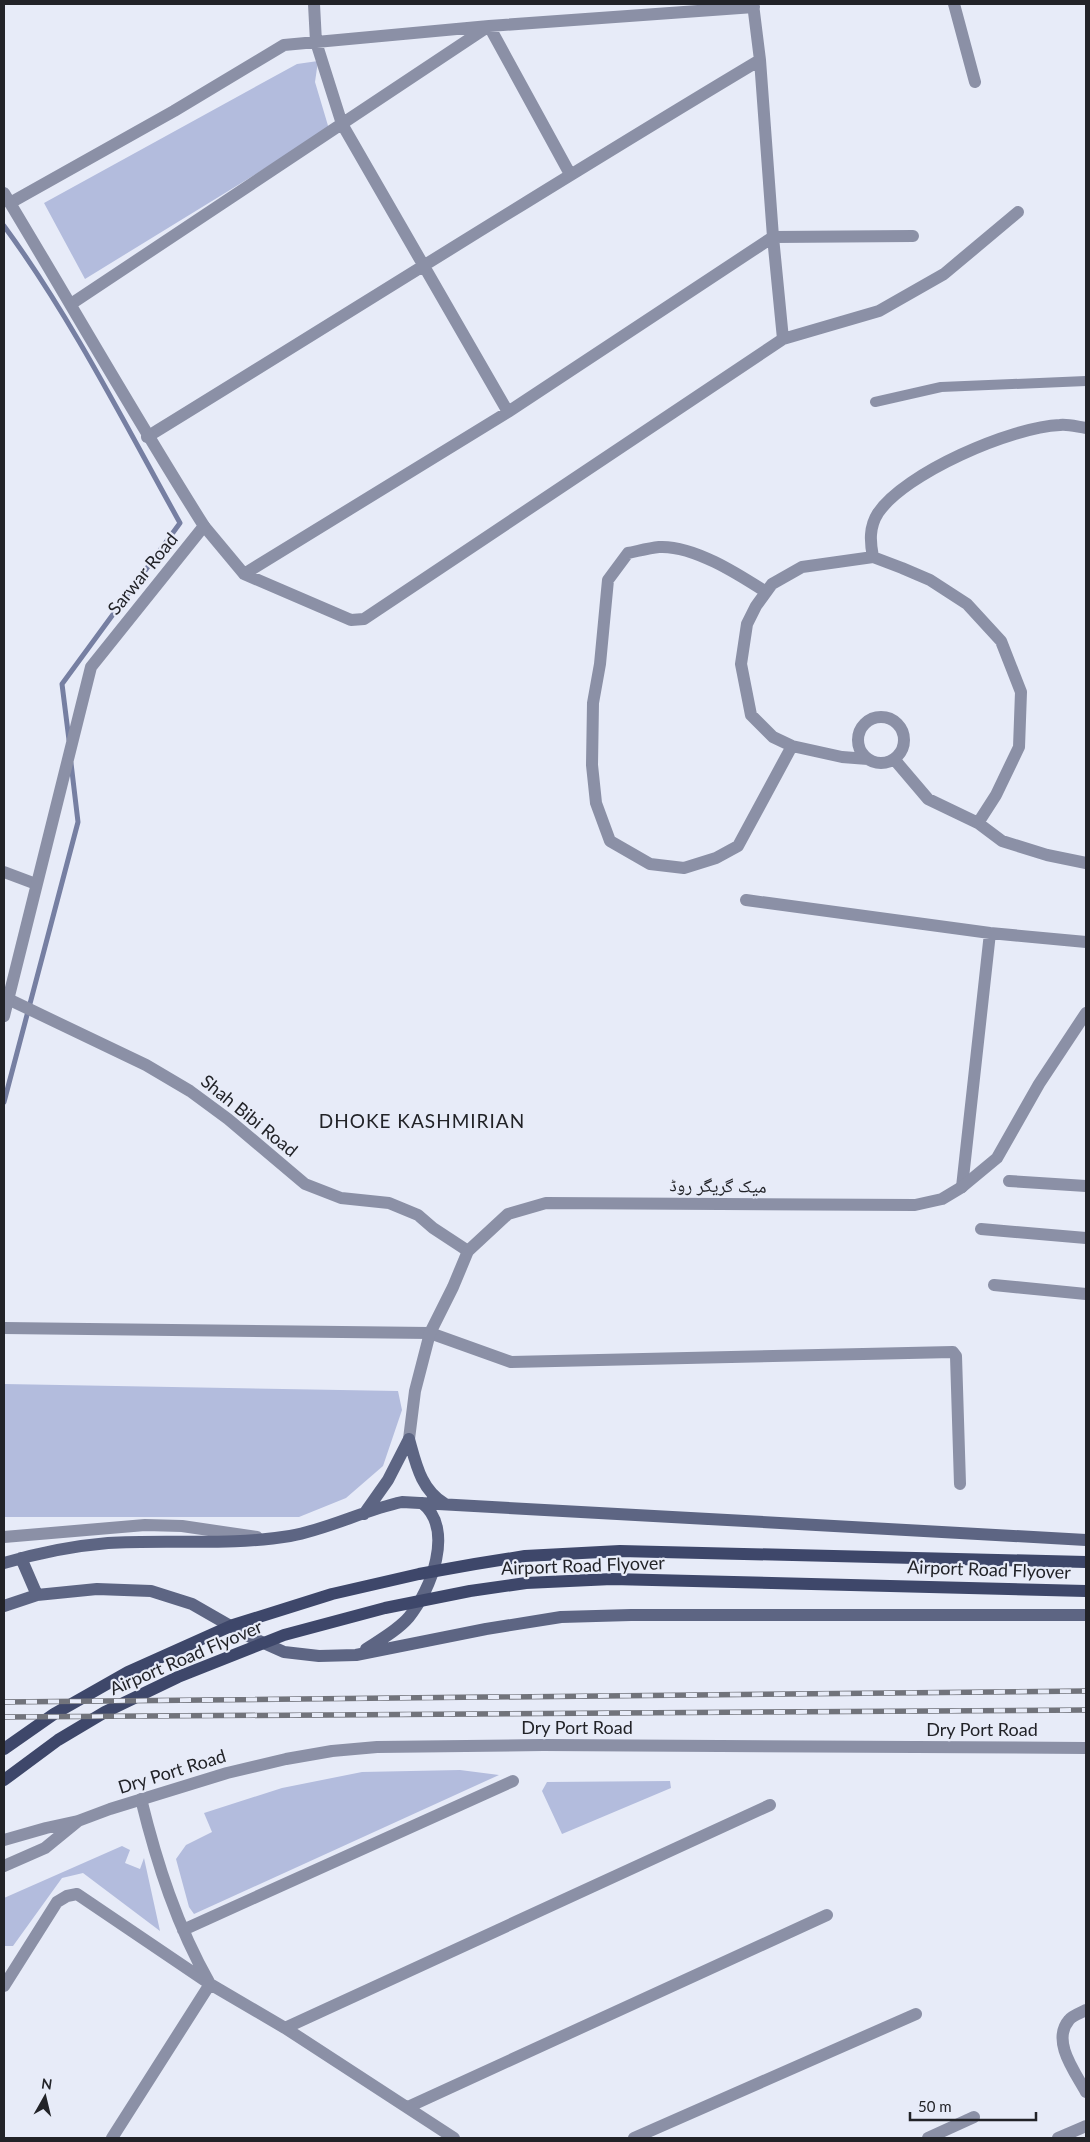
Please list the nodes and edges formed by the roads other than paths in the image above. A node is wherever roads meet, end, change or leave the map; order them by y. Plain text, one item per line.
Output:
1 (314, 4) edge
2 (954, 4) edge
3 (754, 6) edge
4 (489, 26) junction
5 (316, 42) junction
6 (760, 60) junction
7 (975, 82) dead end
8 (342, 124) junction
9 (570, 174) junction
10 (7, 198) edge
11 (1018, 212) dead end
12 (913, 236) dead end
13 (773, 237) junction
14 (424, 266) junction
15 (71, 304) junction
16 (783, 339) junction
17 (1086, 381) edge
18 (875, 402) dead end
19 (508, 412) junction
20 (1086, 428) edge
21 (148, 437) junction
22 (204, 526) junction
23 (873, 557) junction
24 (244, 574) junction
25 (766, 592) junction
26 (792, 746) junction
27 (868, 759) junction
28 (894, 759) junction
29 (978, 823) junction
30 (1086, 863) edge
31 (4, 872) edge
32 (36, 884) junction
33 (746, 900) dead end
34 (990, 933) junction
35 (1086, 942) edge
36 (7, 983) edge
37 (8, 999) junction
38 (1086, 1013) edge
39 (4, 1016) edge
40 (1009, 1181) dead end
41 (1086, 1186) edge
42 (962, 1187) junction
43 (981, 1229) dead end
44 (1086, 1238) edge
45 (468, 1251) junction
46 (994, 1286) dead end
47 (1086, 1294) edge
48 (4, 1328) edge
49 (430, 1333) junction
50 (409, 1439) junction
51 (960, 1484) dead end
52 (422, 1503) junction
53 (447, 1506) junction
54 (364, 1514) junction
55 (4, 1536) edge
56 (264, 1538) junction
57 (1086, 1540) edge
58 (21, 1558) junction
59 (1086, 1562) edge
60 (4, 1563) edge
61 (1086, 1591) edge
62 (36, 1595) junction
63 (4, 1606) edge
64 (1086, 1615) edge
65 (356, 1655) junction
66 (1086, 1748) edge
67 (4, 1749) edge
68 (4, 1780) edge
69 (513, 1781) dead end
70 (141, 1799) junction
71 (770, 1805) dead end
72 (78, 1821) junction
73 (4, 1840) edge
74 (4, 1866) edge
75 (827, 1916) dead end
76 (183, 1930) junction
77 (210, 1984) junction
78 (4, 1986) edge
79 (1086, 2010) edge
80 (916, 2014) dead end
81 (284, 2028) junction
82 (1086, 2092) edge
83 (408, 2107) junction
84 (974, 2117) dead end
85 (1086, 2126) edge
86 (112, 2138) edge
87 (454, 2138) edge
88 (634, 2138) edge
89 (928, 2138) edge
90 (1058, 2138) edge

1 - 5 street
2 - 7 street
3 - 4 street
3 - 6 street
4 - 5 street
4 - 8 street
4 - 9 street
5 - 8 street
5 - 10 street
6 - 9 street
6 - 13 street
8 - 14 street
8 - 15 street
9 - 14 street
10 - 15 street
11 - 16 street
12 - 13 street
13 - 16 street
13 - 19 street
14 - 19 street
14 - 21 street
15 - 21 street
16 - 24 street
17 - 18 lane
19 - 24 street
20 - 23 street
21 - 22 street
22 - 24 street
22 - 32 street, Sarwar Road
23 - 25 street
23 - 29 street
25 - 26 street
25 - 26 street
26 - 27 street
27 - 28 street
27 - 28 street
28 - 29 street
29 - 30 street
31 - 32 street
32 - 36 street, Sarwar Road
33 - 34 street
34 - 35 street
34 - 42 street
36 - 37 street, Sarwar Road
37 - 39 street, Sarwar Road
37 - 45 street, Shah Bibi Road
38 - 42 street, میک گریگر روڈ
40 - 41 street
42 - 45 street, میک گریگر روڈ
43 - 44 street
45 - 49 street, میک گریگر روڈ
46 - 47 street
48 - 49 street
49 - 50 street, میک گریگر روڈ
49 - 51 street
50 - 53 main road, میک گریگر روڈ
50 - 54 main road, میک گریگر روڈ
52 - 53 main road
52 - 54 main road
52 - 65 main road
53 - 57 main road
54 - 56 main road
55 - 56 street
56 - 58 main road
58 - 60 main road
58 - 62 main road
59 - 67 main road, Airport Road Flyover
61 - 68 main road, Airport Road Flyover
62 - 63 main road
62 - 65 main road
64 - 65 main road
66 - 70 street, Dry Port Road
69 - 76 street
70 - 72 street, Dry Port Road
70 - 76 street
71 - 81 street
72 - 73 street, Dry Port Road
72 - 74 street
75 - 83 street
76 - 77 street
77 - 78 street
77 - 81 street
77 - 86 street
79 - 82 street
80 - 88 street
81 - 83 street
83 - 87 street
84 - 89 street
85 - 90 street

